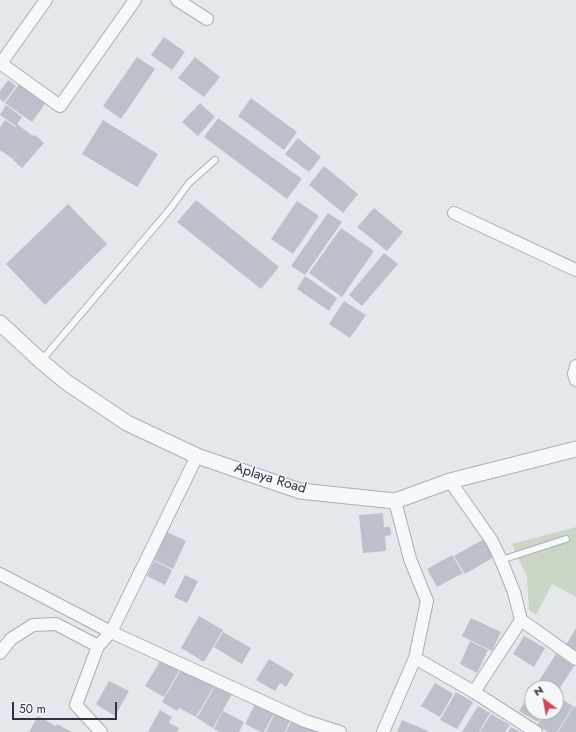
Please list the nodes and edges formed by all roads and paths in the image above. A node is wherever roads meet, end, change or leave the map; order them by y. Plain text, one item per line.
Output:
1 (46, 0) edge
2 (135, 0) edge
3 (177, 0) edge
4 (207, 19) dead end
5 (0, 63) edge
6 (215, 160) dead end
7 (454, 213) dead end
8 (576, 270) edge
9 (0, 324) edge
10 (41, 361) junction
11 (576, 366) edge
12 (576, 380) edge
13 (576, 449) edge
14 (196, 456) junction
15 (450, 481) junction
16 (395, 501) junction
17 (566, 538) dead end
18 (501, 560) junction
19 (0, 574) edge
20 (521, 620) junction
21 (111, 632) junction
22 (98, 646) junction
23 (0, 653) edge
24 (415, 658) junction
25 (576, 659) edge
26 (474, 692) junction
27 (101, 732) edge
28 (340, 732) edge
29 (383, 732) edge
30 (536, 732) edge

1 - 5 street
2 - 5 street
3 - 4 street
6 - 10 lane
7 - 8 street
9 - 10 street, Aplaya Road
10 - 14 street, Aplaya Road
11 - 12 street
13 - 15 street, Aplaya Road
14 - 16 street, Aplaya Road
14 - 21 street
15 - 16 street, Aplaya Road
15 - 18 street
16 - 24 street
17 - 18 lane
18 - 20 street
19 - 21 street
20 - 25 street
20 - 26 street
21 - 22 street
21 - 28 street
22 - 23 street
22 - 27 street
24 - 26 street
24 - 29 street
26 - 30 street

